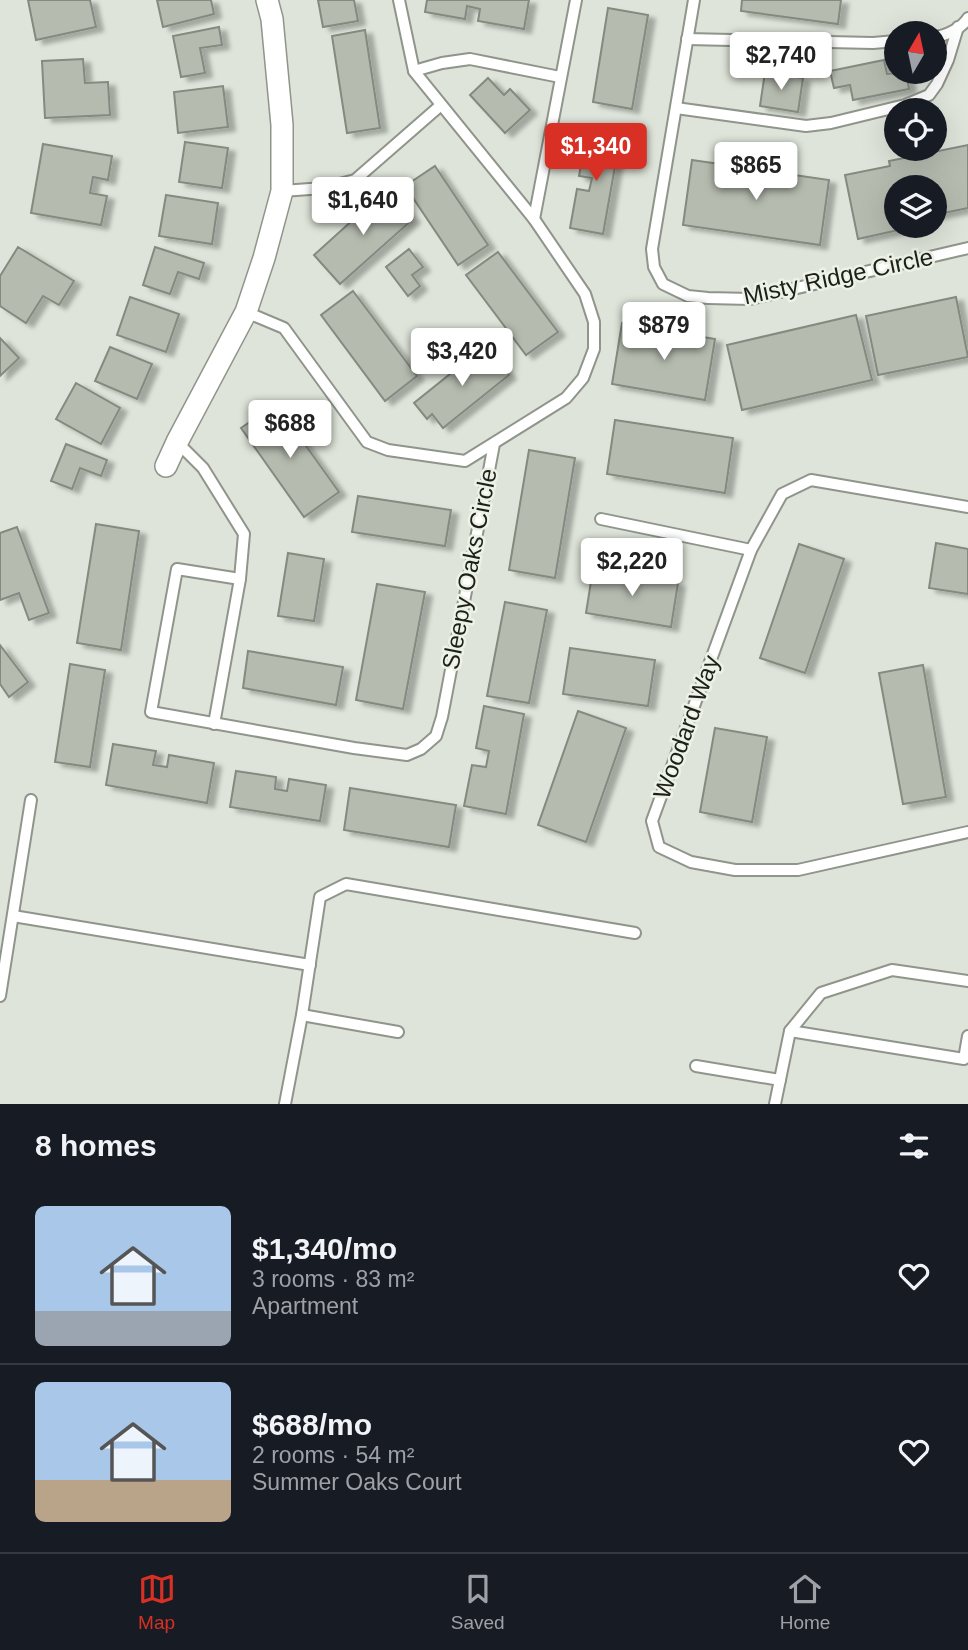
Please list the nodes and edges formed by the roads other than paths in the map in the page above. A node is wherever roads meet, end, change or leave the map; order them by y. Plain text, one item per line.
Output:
1 (267, 0) edge
2 (399, 0) edge
3 (576, 0) edge
4 (694, 0) edge
5 (968, 18) edge
6 (958, 27) junction
7 (947, 33) edge
8 (687, 39) junction
9 (884, 42) edge
10 (414, 71) junction
11 (561, 77) junction
12 (440, 105) junction
13 (676, 108) junction
14 (282, 191) junction
15 (534, 219) junction
16 (966, 250) edge
17 (246, 312) junction
18 (177, 442) junction
19 (494, 444) junction
20 (166, 466) dead end
21 (968, 507) edge
22 (600, 519) dead end
23 (751, 551) junction
24 (240, 579) junction
25 (214, 724) junction
26 (31, 800) dead end
27 (968, 832) edge
28 (13, 916) junction
29 (635, 933) dead end
30 (310, 965) junction
31 (968, 981) edge
32 (0, 996) edge
33 (303, 1015) junction
34 (790, 1031) junction
35 (398, 1032) dead end
36 (968, 1036) edge
37 (696, 1066) dead end
38 (780, 1080) junction
39 (285, 1104) edge
40 (775, 1104) edge

1 - 14 street
2 - 10 lane
3 - 11 lane
4 - 8 lane, Misty Ridge Circle
5 - 6 lane
6 - 7 lane
6 - 13 lane
8 - 9 lane
8 - 13 lane, Misty Ridge Circle
10 - 11 lane
10 - 12 lane
11 - 15 lane
12 - 14 lane
12 - 15 lane
13 - 16 lane, Misty Ridge Circle
14 - 17 street
15 - 19 lane
17 - 18 street
17 - 19 lane, Sleepy Oaks Circle
18 - 20 street
18 - 24 lane
19 - 25 lane, Sleepy Oaks Circle
21 - 23 lane, Woodard Way
22 - 23 lane
23 - 27 lane, Woodard Way
24 - 25 lane
24 - 25 lane, Sleepy Oaks Circle
26 - 28 lane
28 - 30 lane
28 - 32 lane
29 - 30 lane
30 - 33 lane
31 - 34 lane
33 - 35 lane
33 - 39 lane
34 - 36 lane
34 - 38 lane
37 - 38 lane
38 - 40 lane

